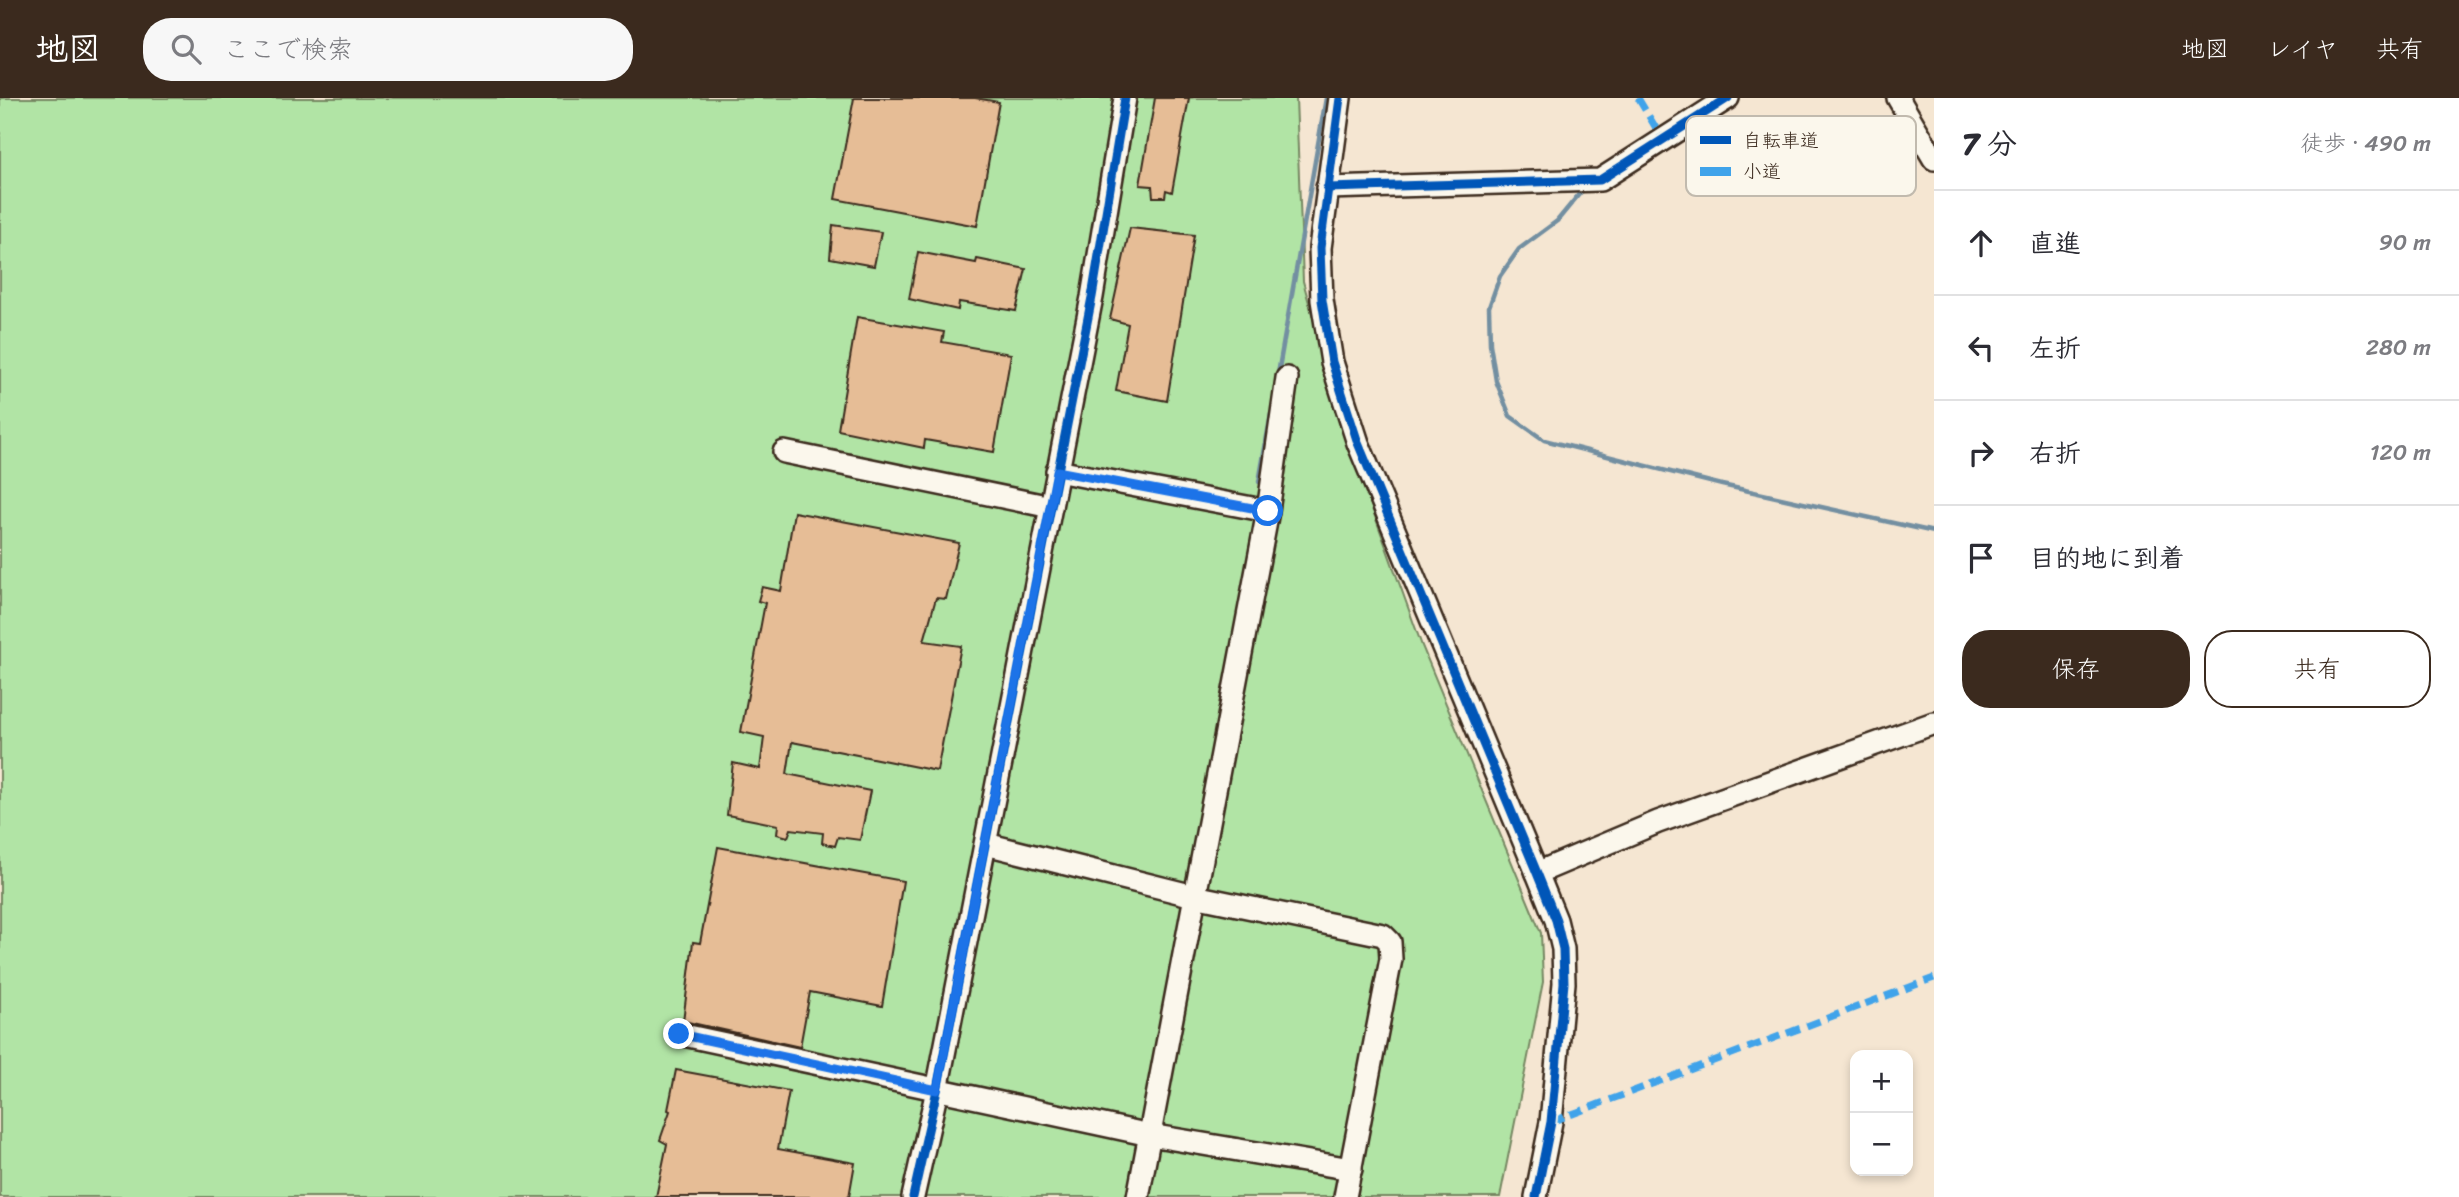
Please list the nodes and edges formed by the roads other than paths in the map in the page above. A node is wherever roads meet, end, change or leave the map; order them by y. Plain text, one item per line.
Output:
1 (1125, 98) edge
2 (1340, 98) edge
3 (1728, 98) edge
4 (1898, 98) edge
5 (1700, 116) edge
6 (1909, 116) edge
7 (1686, 125) edge
8 (1916, 128) edge
9 (1934, 159) edge
10 (1327, 188) junction
11 (1287, 379) dead end
12 (784, 452) dead end
13 (1057, 471) junction
14 (1052, 507) junction
15 (1268, 511) junction
16 (1934, 723) edge
17 (986, 844) junction
18 (1537, 873) junction
19 (1194, 896) junction
20 (679, 1034) dead end
21 (937, 1090) junction
22 (1150, 1135) junction
23 (1350, 1169) junction
24 (914, 1197) edge
25 (1138, 1197) edge
26 (1345, 1197) edge
27 (1536, 1197) edge

1 - 13 street
2 - 10 street
3 - 5 street
4 - 6 street
7 - 10 street
8 - 9 street
10 - 18 street
11 - 15 street
12 - 14 street
13 - 14 street
13 - 15 street
14 - 17 street
15 - 19 street
16 - 18 street
17 - 19 street
17 - 21 street
18 - 27 street
19 - 22 street
19 - 23 street
20 - 21 street
21 - 22 street
21 - 24 street
22 - 23 street
22 - 25 street
23 - 26 street

